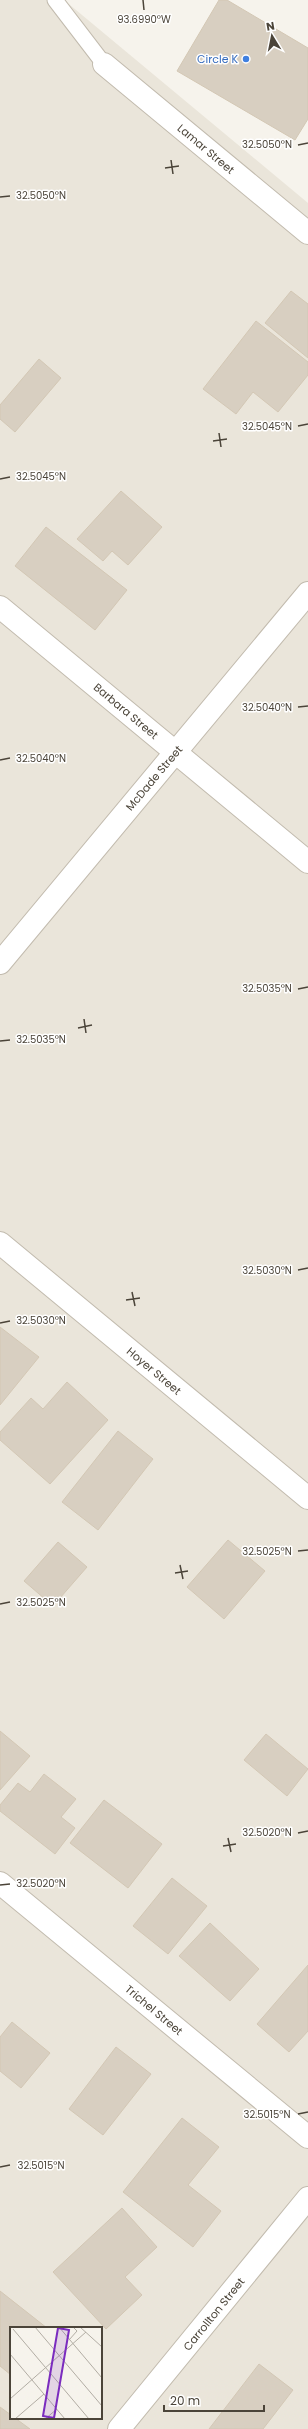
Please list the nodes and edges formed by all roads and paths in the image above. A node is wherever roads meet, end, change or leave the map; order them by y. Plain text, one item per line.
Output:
1 (55, 0) edge
2 (104, 64) joint
3 (308, 233) edge
4 (308, 593) edge
5 (0, 607) edge
6 (176, 752) junction
7 (308, 862) edge
8 (0, 963) edge
9 (0, 1244) edge
10 (308, 1498) edge
11 (0, 1883) edge
12 (308, 2137) edge
13 (308, 2198) edge
14 (119, 2429) edge

1 - 2 lane
2 - 3 street, Lamar Street
4 - 6 street, McDade Street
5 - 6 street, Barbara Street
6 - 7 street, Barbara Street
6 - 8 street, McDade Street
9 - 10 street, Hoyer Street
11 - 12 street, Trichel Street
13 - 14 street, Carrollton Street

